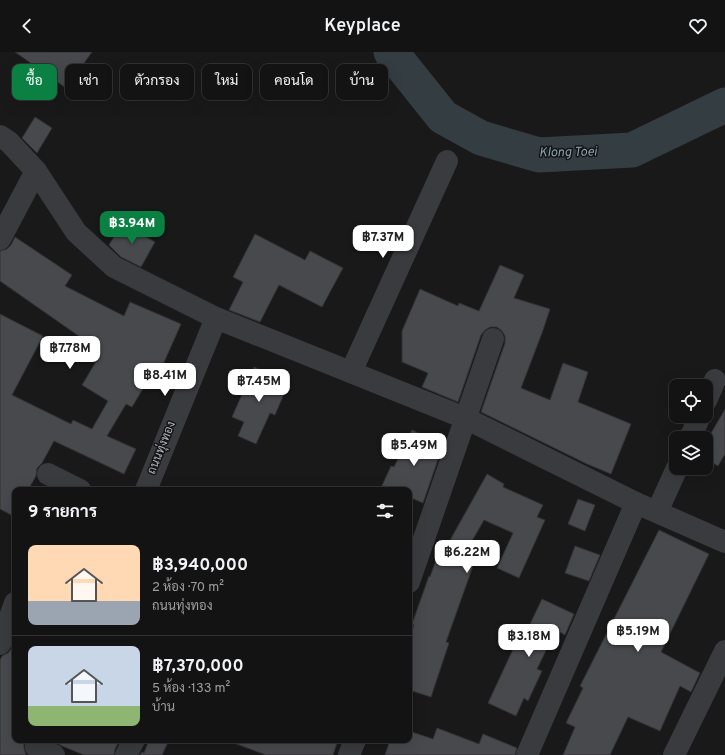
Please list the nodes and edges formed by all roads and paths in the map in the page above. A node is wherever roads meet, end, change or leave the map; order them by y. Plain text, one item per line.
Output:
1 (0, 136) edge
2 (446, 161) dead end
3 (36, 171) junction
4 (0, 239) edge
5 (216, 318) junction
6 (493, 339) dead end
7 (351, 372) junction
8 (715, 380) dead end
9 (713, 385) edge
10 (465, 418) junction
11 (48, 474) dead end
12 (674, 475) edge
13 (74, 487) edge
14 (147, 487) edge
15 (636, 503) junction
16 (657, 512) junction
17 (725, 542) edge
18 (412, 573) edge
19 (12, 612) edge
20 (2, 640) edge
21 (725, 651) edge
22 (132, 743) edge
23 (353, 743) edge
24 (126, 755) edge
25 (349, 755) edge
26 (527, 755) edge
27 (674, 755) edge

1 - 3 street
2 - 7 street
3 - 4 street
3 - 5 street
5 - 7 street
5 - 14 street, ถนนทุ่งทอง
6 - 10 street
7 - 10 street
8 - 9 street
10 - 15 street
10 - 18 street
11 - 13 street
12 - 16 street
15 - 16 street
15 - 26 street
16 - 17 street
19 - 20 street
21 - 27 street
22 - 24 street
23 - 25 street

